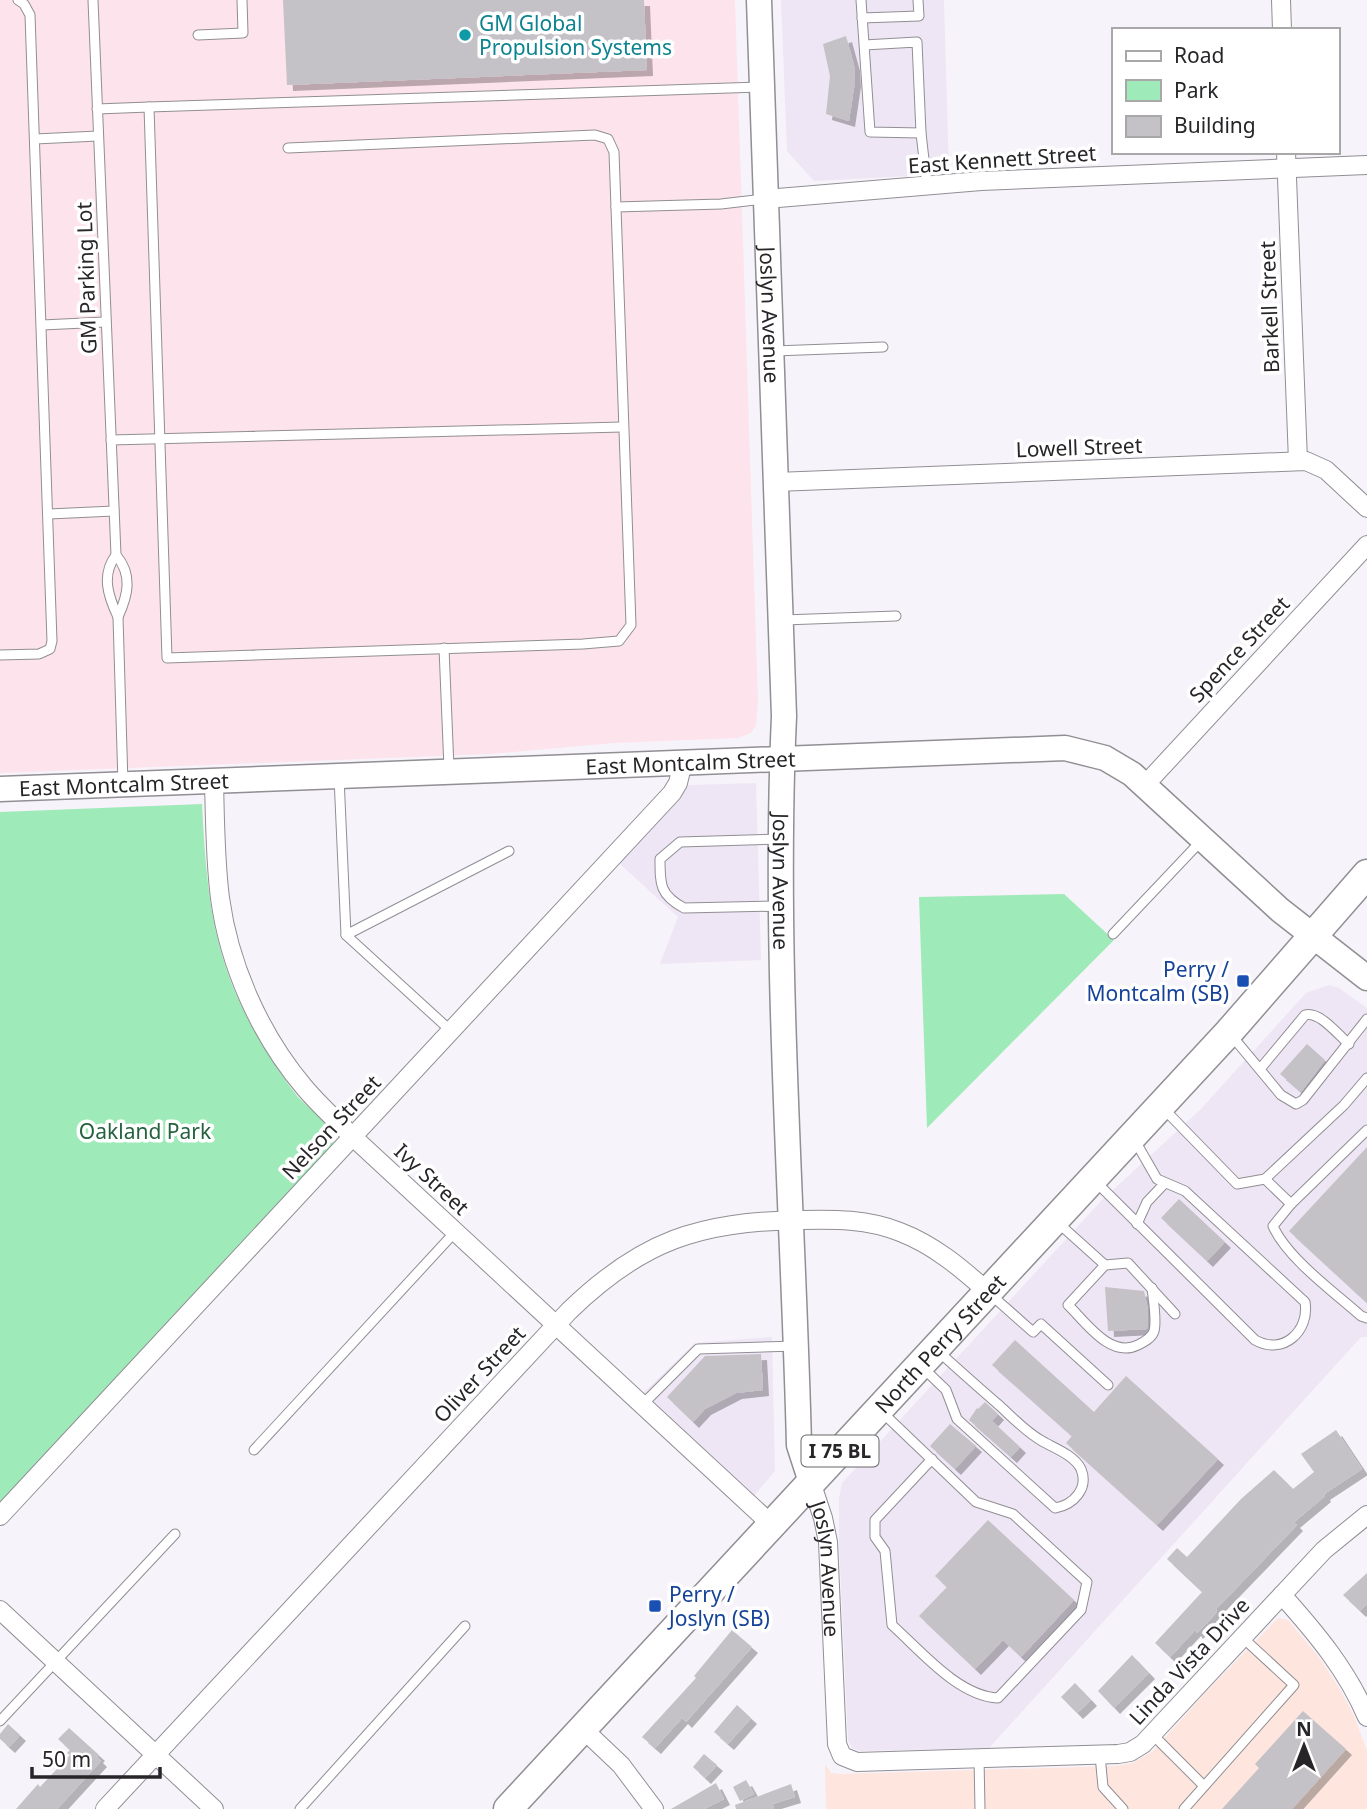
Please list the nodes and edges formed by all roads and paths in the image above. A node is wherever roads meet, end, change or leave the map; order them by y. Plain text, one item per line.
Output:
1 (18, 0) edge
2 (93, 0) edge
3 (242, 0) edge
4 (759, 0) edge
5 (861, 0) edge
6 (918, 0) edge
7 (1281, 0) edge
8 (862, 18) junction
9 (1282, 28) edge
10 (198, 35) dead end
11 (864, 45) junction
12 (762, 86) junction
13 (149, 107) junction
14 (97, 109) junction
15 (921, 133) junction
16 (98, 136) junction
17 (35, 139) junction
18 (288, 148) dead end
19 (1287, 160) edge
20 (1367, 165) edge
21 (927, 186) junction
22 (766, 199) junction
23 (616, 206) junction
24 (105, 322) junction
25 (42, 325) junction
26 (883, 348) dead end
27 (772, 351) junction
28 (622, 427) junction
29 (161, 439) junction
30 (111, 440) junction
31 (1298, 461) junction
32 (776, 482) junction
33 (1367, 508) edge
34 (114, 511) junction
35 (49, 514) junction
36 (1367, 545) edge
37 (116, 555) junction
38 (896, 615) dead end
39 (118, 617) junction
40 (781, 620) junction
41 (444, 648) junction
42 (0, 655) edge
43 (782, 758) junction
44 (683, 762) junction
45 (449, 771) junction
46 (339, 775) junction
47 (214, 780) junction
48 (123, 784) junction
49 (1145, 785) junction
50 (0, 789) edge
51 (782, 839) junction
52 (1203, 839) junction
53 (509, 851) dead end
54 (1367, 874) edge
55 (782, 906) junction
56 (1113, 934) dead end
57 (346, 935) junction
58 (1313, 936) junction
59 (1367, 978) edge
60 (1367, 1020) edge
61 (451, 1031) junction
62 (1229, 1032) junction
63 (1349, 1044) junction
64 (1259, 1069) junction
65 (1367, 1078) edge
66 (1161, 1105) junction
67 (1367, 1130) edge
68 (1133, 1136) junction
69 (353, 1137) junction
70 (1093, 1179) junction
71 (1265, 1180) junction
72 (1164, 1184) junction
73 (1291, 1204) junction
74 (791, 1220) junction
75 (1055, 1220) junction
76 (1137, 1224) junction
77 (455, 1232) junction
78 (1105, 1265) junction
79 (1152, 1287) junction
80 (988, 1292) junction
81 (1175, 1314) dead end
82 (1367, 1318) edge
83 (556, 1325) junction
84 (796, 1346) junction
85 (928, 1357) junction
86 (1108, 1385) dead end
87 (642, 1405) junction
88 (879, 1409) junction
89 (254, 1450) dead end
90 (932, 1459) junction
91 (811, 1482) junction
92 (1367, 1515) edge
93 (0, 1516) edge
94 (772, 1525) junction
95 (175, 1534) dead end
96 (1282, 1595) junction
97 (0, 1610) edge
98 (465, 1626) dead end
99 (1242, 1637) junction
100 (56, 1662) junction
101 (1367, 1717) edge
102 (0, 1721) edge
103 (583, 1729) junction
104 (1152, 1734) junction
105 (156, 1755) junction
106 (1100, 1755) junction
107 (842, 1756) joint
108 (979, 1758) junction
109 (1204, 1786) junction
110 (105, 1809) edge
111 (214, 1809) edge
112 (300, 1809) edge
113 (508, 1809) edge
114 (654, 1809) edge
115 (980, 1809) edge
116 (1123, 1809) edge
117 (1184, 1809) edge

1 - 17 lane
2 - 14 lane, GM Parking Lot
3 - 10 lane
4 - 12 main road, Joslyn Avenue
5 - 8 lane
6 - 8 lane
7 - 9 street
8 - 11 lane
11 - 15 lane
11 - 15 lane
12 - 13 lane
12 - 22 main road, Joslyn Avenue
13 - 14 lane
13 - 29 lane
14 - 16 lane, GM Parking Lot
15 - 21 lane
16 - 17 lane
16 - 24 lane, GM Parking Lot
17 - 25 lane
18 - 23 lane
19 - 20 street, East Kennett Street
19 - 21 street, East Kennett Street
19 - 31 street, Barkell Street
21 - 22 street, East Kennett Street
22 - 23 lane
22 - 27 main road, Joslyn Avenue
23 - 28 lane
24 - 25 lane
24 - 30 lane, GM Parking Lot
25 - 35 lane
26 - 27 lane
27 - 32 main road, Joslyn Avenue
28 - 29 lane
28 - 41 lane
29 - 30 lane
29 - 41 lane
30 - 34 lane, GM Parking Lot
31 - 32 street, Lowell Street
31 - 33 street, Lowell Street
32 - 40 main road, Joslyn Avenue
34 - 35 lane
34 - 37 lane, GM Parking Lot
35 - 42 lane
36 - 49 street, Spence Street
37 - 39 lane, GM Parking Lot
37 - 39 lane, GM Parking Lot
38 - 40 lane
39 - 48 lane, GM Parking Lot
40 - 43 main road, Joslyn Avenue
41 - 45 lane
43 - 44 main road, East Montcalm Street
43 - 49 main road, East Montcalm Street
43 - 51 main road, Joslyn Avenue
44 - 45 main road, East Montcalm Street
44 - 61 street, Nelson Street
45 - 46 main road, East Montcalm Street
46 - 47 main road, East Montcalm Street
46 - 57 lane
47 - 48 main road, East Montcalm Street
47 - 69 street, Ivy Street
48 - 50 main road, East Montcalm Street
49 - 52 main road, East Montcalm Street
51 - 55 main road, Joslyn Avenue
51 - 55 lane
52 - 56 lane
52 - 58 main road, East Montcalm Street
53 - 57 lane
54 - 58 main road, North Perry Street / I 75 BL
55 - 74 main road, Joslyn Avenue
57 - 61 lane
58 - 59 main road, East Montcalm Street
58 - 62 main road, North Perry Street / I 75 BL
60 - 63 lane
61 - 69 street, Nelson Street
62 - 64 lane
62 - 66 main road, North Perry Street / I 75 BL
63 - 64 lane
63 - 64 lane
65 - 71 lane
66 - 68 main road, North Perry Street / I 75 BL
66 - 71 lane
67 - 73 lane
68 - 70 main road, North Perry Street / I 75 BL
68 - 72 lane
69 - 77 street, Ivy Street
69 - 93 street, Nelson Street
70 - 75 main road, North Perry Street / I 75 BL
70 - 76 lane
71 - 73 lane
72 - 76 lane
72 - 76 lane
73 - 82 lane
74 - 80 street, Oliver Street
74 - 83 street, Oliver Street
74 - 84 main road, Joslyn Avenue
75 - 78 lane
75 - 80 main road, North Perry Street / I 75 BL
77 - 83 street, Ivy Street
77 - 89 lane
78 - 79 lane
78 - 79 lane
79 - 81 lane
80 - 85 main road, North Perry Street / I 75 BL
80 - 86 lane
83 - 87 street, Ivy Street
83 - 105 street, Oliver Street
84 - 87 lane
84 - 91 main road, Joslyn Avenue
85 - 85 lane
85 - 88 main road, North Perry Street / I 75 BL
87 - 94 street, Ivy Street
88 - 90 lane
88 - 91 main road, North Perry Street / I 75 BL
90 - 90 lane
91 - 94 main road, North Perry Street / I 75 BL
91 - 107 street, Joslyn Avenue
92 - 96 street, Linda Vista Drive
94 - 103 main road, North Perry Street / I 75 BL
95 - 100 lane
96 - 99 street, Linda Vista Drive
96 - 101 street
97 - 100 street
98 - 112 lane
99 - 104 street, Linda Vista Drive
99 - 109 lane
100 - 102 lane
100 - 105 street
103 - 113 main road, North Perry Street / I 75 BL
103 - 114 street
104 - 106 street, Linda Vista Drive
104 - 109 lane
105 - 110 street, Oliver Street
105 - 111 street
106 - 108 street, Linda Vista Drive
106 - 116 lane
107 - 108 street, Linda Vista Drive
108 - 115 lane
109 - 117 lane

